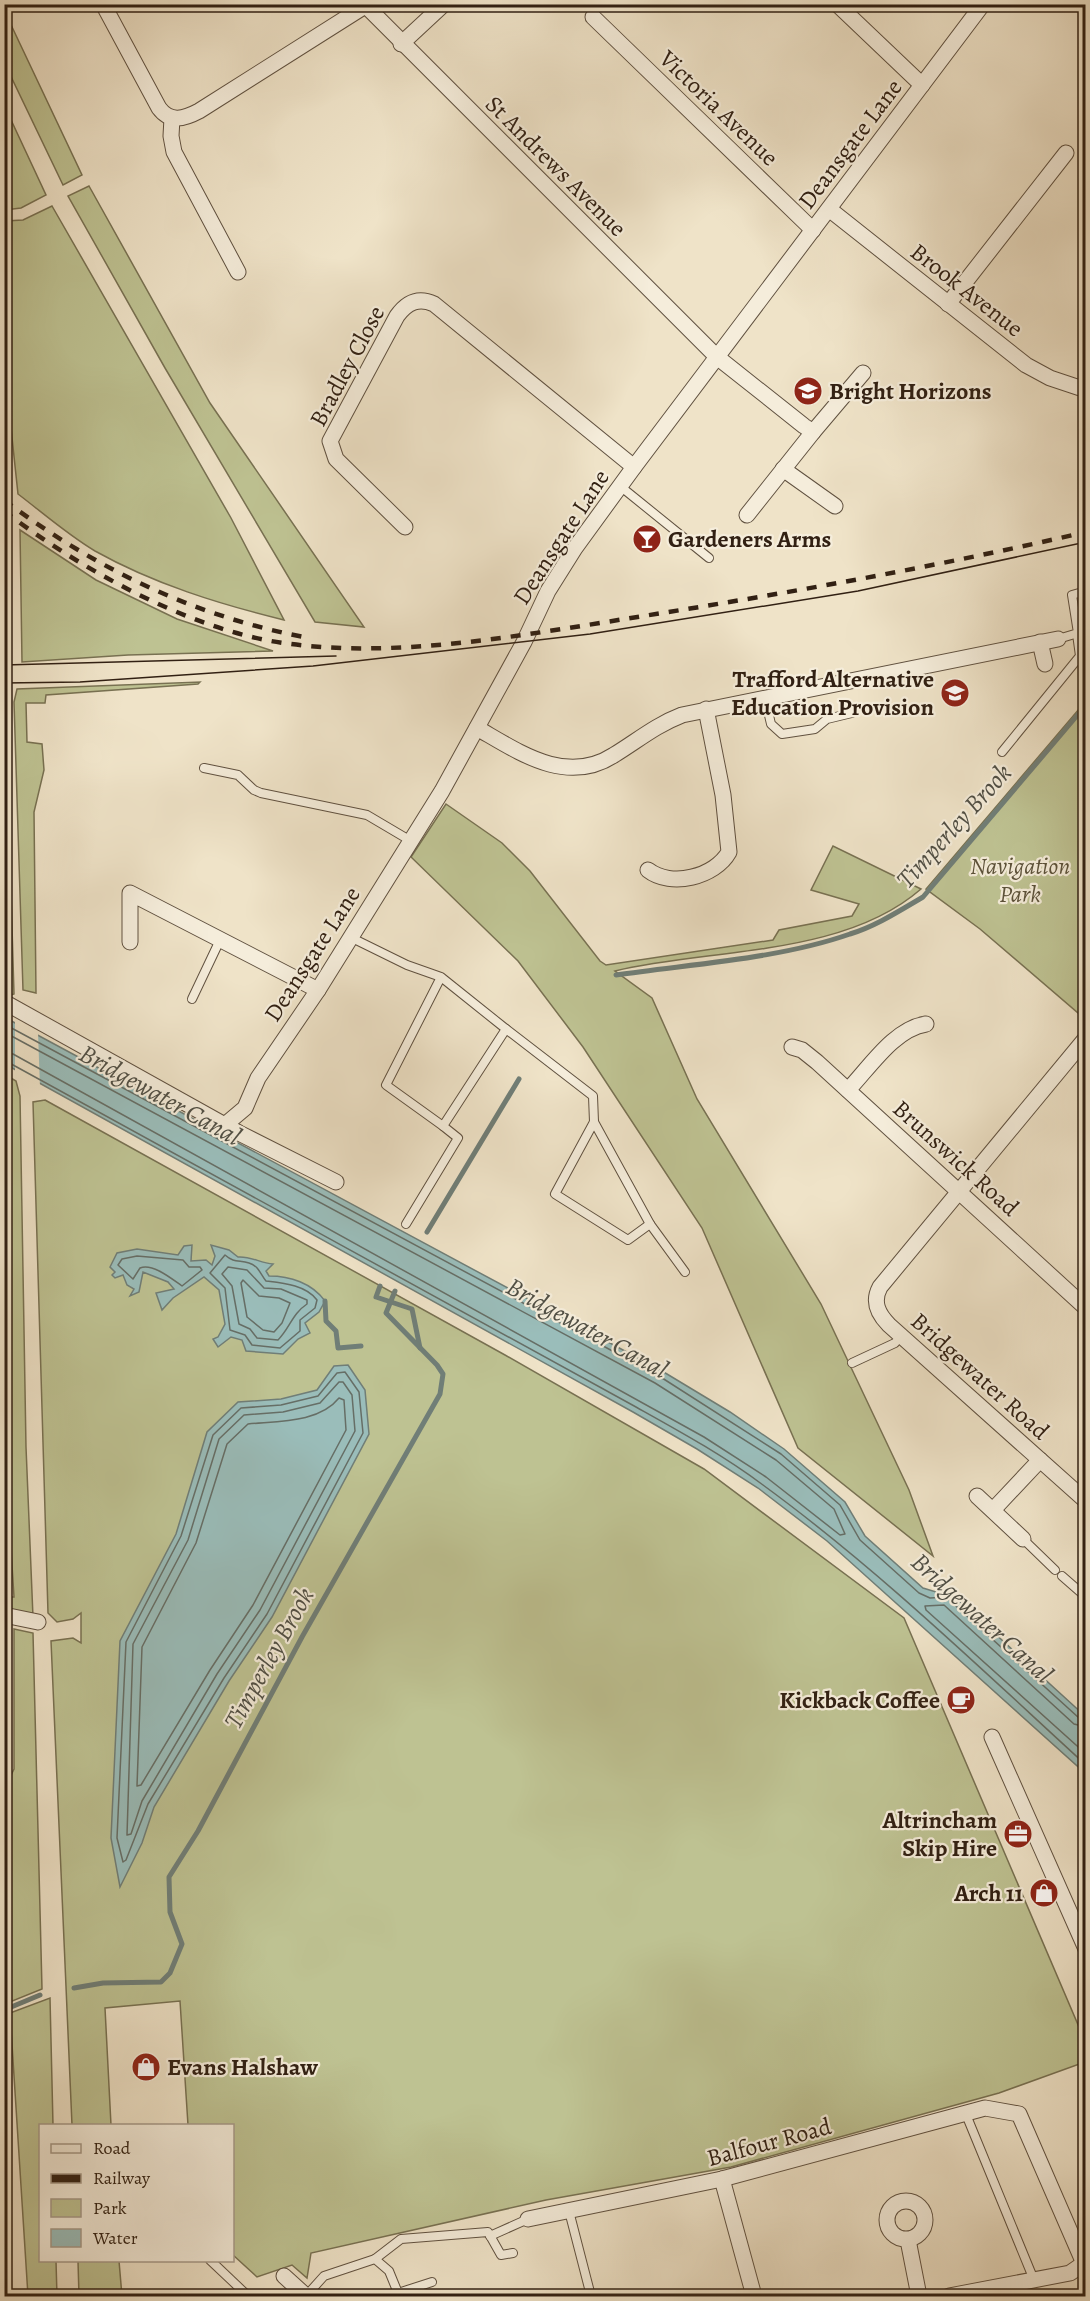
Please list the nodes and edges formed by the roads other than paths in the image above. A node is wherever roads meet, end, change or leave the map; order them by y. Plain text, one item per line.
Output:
1 (103, 4) edge
2 (444, 4) edge
3 (837, 4) edge
4 (983, 4) edge
5 (364, 5) edge
6 (593, 17) dead end
7 (401, 44) junction
8 (922, 85) junction
9 (172, 118) junction
10 (1066, 153) dead end
11 (830, 209) junction
12 (813, 230) junction
13 (237, 272) dead end
14 (948, 304) junction
15 (717, 357) junction
16 (863, 373) dead end
17 (1086, 390) edge
18 (813, 432) junction
19 (634, 466) junction
20 (783, 469) junction
21 (620, 486) junction
22 (835, 506) dead end
23 (747, 515) dead end
24 (405, 526) dead end
25 (709, 558) dead end
26 (1086, 591) edge
27 (1077, 634) junction
28 (1058, 639) joint
29 (1040, 642) junction
30 (1045, 664) dead end
31 (765, 696) junction
32 (706, 709) junction
33 (852, 713) dead end
34 (477, 728) junction
35 (1002, 752) dead end
36 (204, 768) dead end
37 (411, 841) junction
38 (648, 870) dead end
39 (350, 937) junction
40 (220, 940) junction
41 (130, 942) dead end
42 (441, 977) junction
43 (318, 990) junction
44 (192, 999) dead end
45 (4, 1002) edge
46 (926, 1024) dead end
47 (506, 1029) junction
48 (1086, 1038) edge
49 (792, 1047) dead end
50 (848, 1090) junction
51 (594, 1122) junction
52 (225, 1124) junction
53 (443, 1126) junction
54 (336, 1182) dead end
55 (960, 1191) junction
56 (406, 1224) dead end
57 (650, 1224) junction
58 (685, 1272) dead end
59 (1086, 1308) edge
60 (901, 1336) junction
61 (852, 1364) dead end
62 (1040, 1460) junction
63 (977, 1496) dead end
64 (1086, 1501) edge
65 (993, 1510) junction
66 (1023, 1539) joint
67 (1054, 1570) dead end
68 (1062, 1576) dead end
69 (1086, 1597) edge
70 (4, 1615) edge
71 (38, 1622) dead end
72 (992, 1737) dead end
73 (1086, 1948) edge
74 (965, 2112) junction
75 (722, 2179) junction
76 (569, 2211) junction
77 (528, 2219) joint
78 (490, 2236) junction
79 (908, 2240) dead end
80 (513, 2253) dead end
81 (375, 2259) junction
82 (212, 2262) edge
83 (1084, 2266) edge
84 (284, 2276) dead end
85 (1034, 2280) junction
86 (432, 2282) dead end
87 (4, 2288) edge
88 (398, 2293) junction
89 (5, 2296) edge
90 (248, 2296) edge
91 (306, 2296) edge
92 (382, 2296) edge
93 (591, 2296) edge
94 (754, 2296) edge
95 (919, 2296) edge
96 (949, 2296) edge

1 - 9 street
2 - 7 street
3 - 8 street
4 - 8 street, Deansgate Lane
5 - 7 street, St Andrews Avenue
5 - 9 street
6 - 12 street, Victoria Avenue
7 - 15 street, St Andrews Avenue
8 - 11 street, Deansgate Lane
9 - 13 street
10 - 14 street
11 - 12 street, Deansgate Lane
11 - 14 street, Brook Avenue
12 - 15 street, Deansgate Lane
14 - 17 street, Brook Avenue
15 - 18 street, St Andrews Avenue
15 - 19 street, Deansgate Lane
16 - 18 street
18 - 20 street
19 - 21 street, Deansgate Lane
19 - 24 street, Bradley Close
20 - 22 street
20 - 23 street
21 - 25 lane
21 - 34 street, Deansgate Lane
26 - 27 lane
27 - 28 lane
27 - 35 lane
28 - 29 street
29 - 30 street
29 - 31 street
31 - 32 street
31 - 33 lane
32 - 34 street
32 - 38 street
34 - 37 street, Deansgate Lane
36 - 37 lane
37 - 39 street, Deansgate Lane
39 - 42 lane
39 - 43 street, Deansgate Lane
40 - 41 street
40 - 43 street
40 - 44 lane
42 - 47 lane
42 - 53 lane
43 - 52 street, Deansgate Lane
45 - 52 street
46 - 50 street
47 - 51 lane
47 - 53 lane
48 - 55 street
49 - 50 street, Brunswick Road
50 - 55 street, Brunswick Road
51 - 57 lane
51 - 57 lane
52 - 54 street
53 - 56 lane
55 - 59 street, Brunswick Road
55 - 60 street, Bridgewater Road
57 - 58 lane
60 - 61 lane
60 - 62 street, Bridgewater Road
62 - 64 street, Bridgewater Road
62 - 65 street
63 - 65 street
65 - 66 street
66 - 67 lane
68 - 69 lane
70 - 71 street
72 - 73 street
74 - 75 street, Balfour Road
74 - 83 street, Balfour Road
74 - 85 lane
75 - 76 street, Balfour Road
75 - 94 street
76 - 77 street, Balfour Road
76 - 93 lane
77 - 78 lane
78 - 80 lane
78 - 81 lane
79 - 95 street
81 - 88 lane
81 - 91 lane
82 - 90 lane
83 - 85 street
84 - 91 street
85 - 96 street
86 - 88 lane
87 - 89 lane
88 - 92 lane

